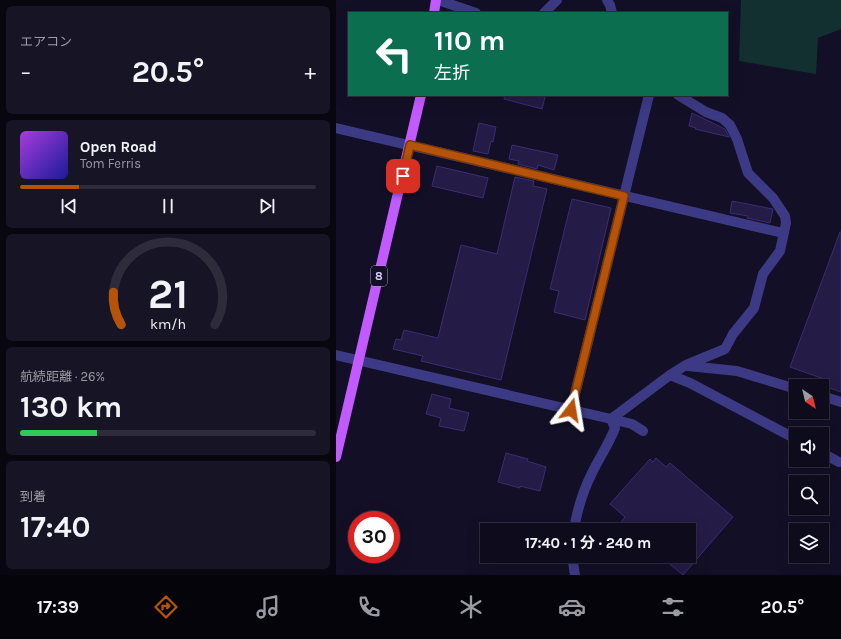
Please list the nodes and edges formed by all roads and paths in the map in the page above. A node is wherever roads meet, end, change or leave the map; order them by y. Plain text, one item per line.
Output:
1 (437, 0) edge
2 (557, 0) edge
3 (607, 0) edge
4 (434, 12) edge
5 (473, 12) edge
6 (545, 12) edge
7 (612, 12) edge
8 (421, 96) edge
9 (649, 96) edge
10 (680, 96) edge
11 (336, 128) edge
12 (410, 145) junction
13 (624, 196) junction
14 (783, 233) junction
15 (336, 355) edge
16 (359, 360) junction
17 (686, 365) junction
18 (670, 374) junction
19 (789, 387) edge
20 (829, 398) edge
21 (841, 402) edge
22 (571, 410) junction
23 (611, 419) junction
24 (643, 432) dead end
25 (789, 435) edge
26 (336, 457) edge
27 (829, 457) edge
28 (839, 462) dead end
29 (575, 523) edge
30 (573, 563) edge
31 (575, 575) edge

1 - 4 main road
1 - 5 street
2 - 6 street
3 - 7 street
8 - 12 main road, 8
9 - 13 street
10 - 14 street
11 - 12 street
12 - 13 street
12 - 16 main road, 8
13 - 14 street
13 - 22 street
14 - 17 street
15 - 16 street
16 - 22 street
16 - 26 main road, 8
17 - 18 street
17 - 19 street
18 - 23 street
18 - 25 street
20 - 21 street
22 - 23 street
23 - 24 street
23 - 29 street
27 - 28 street
30 - 31 street

